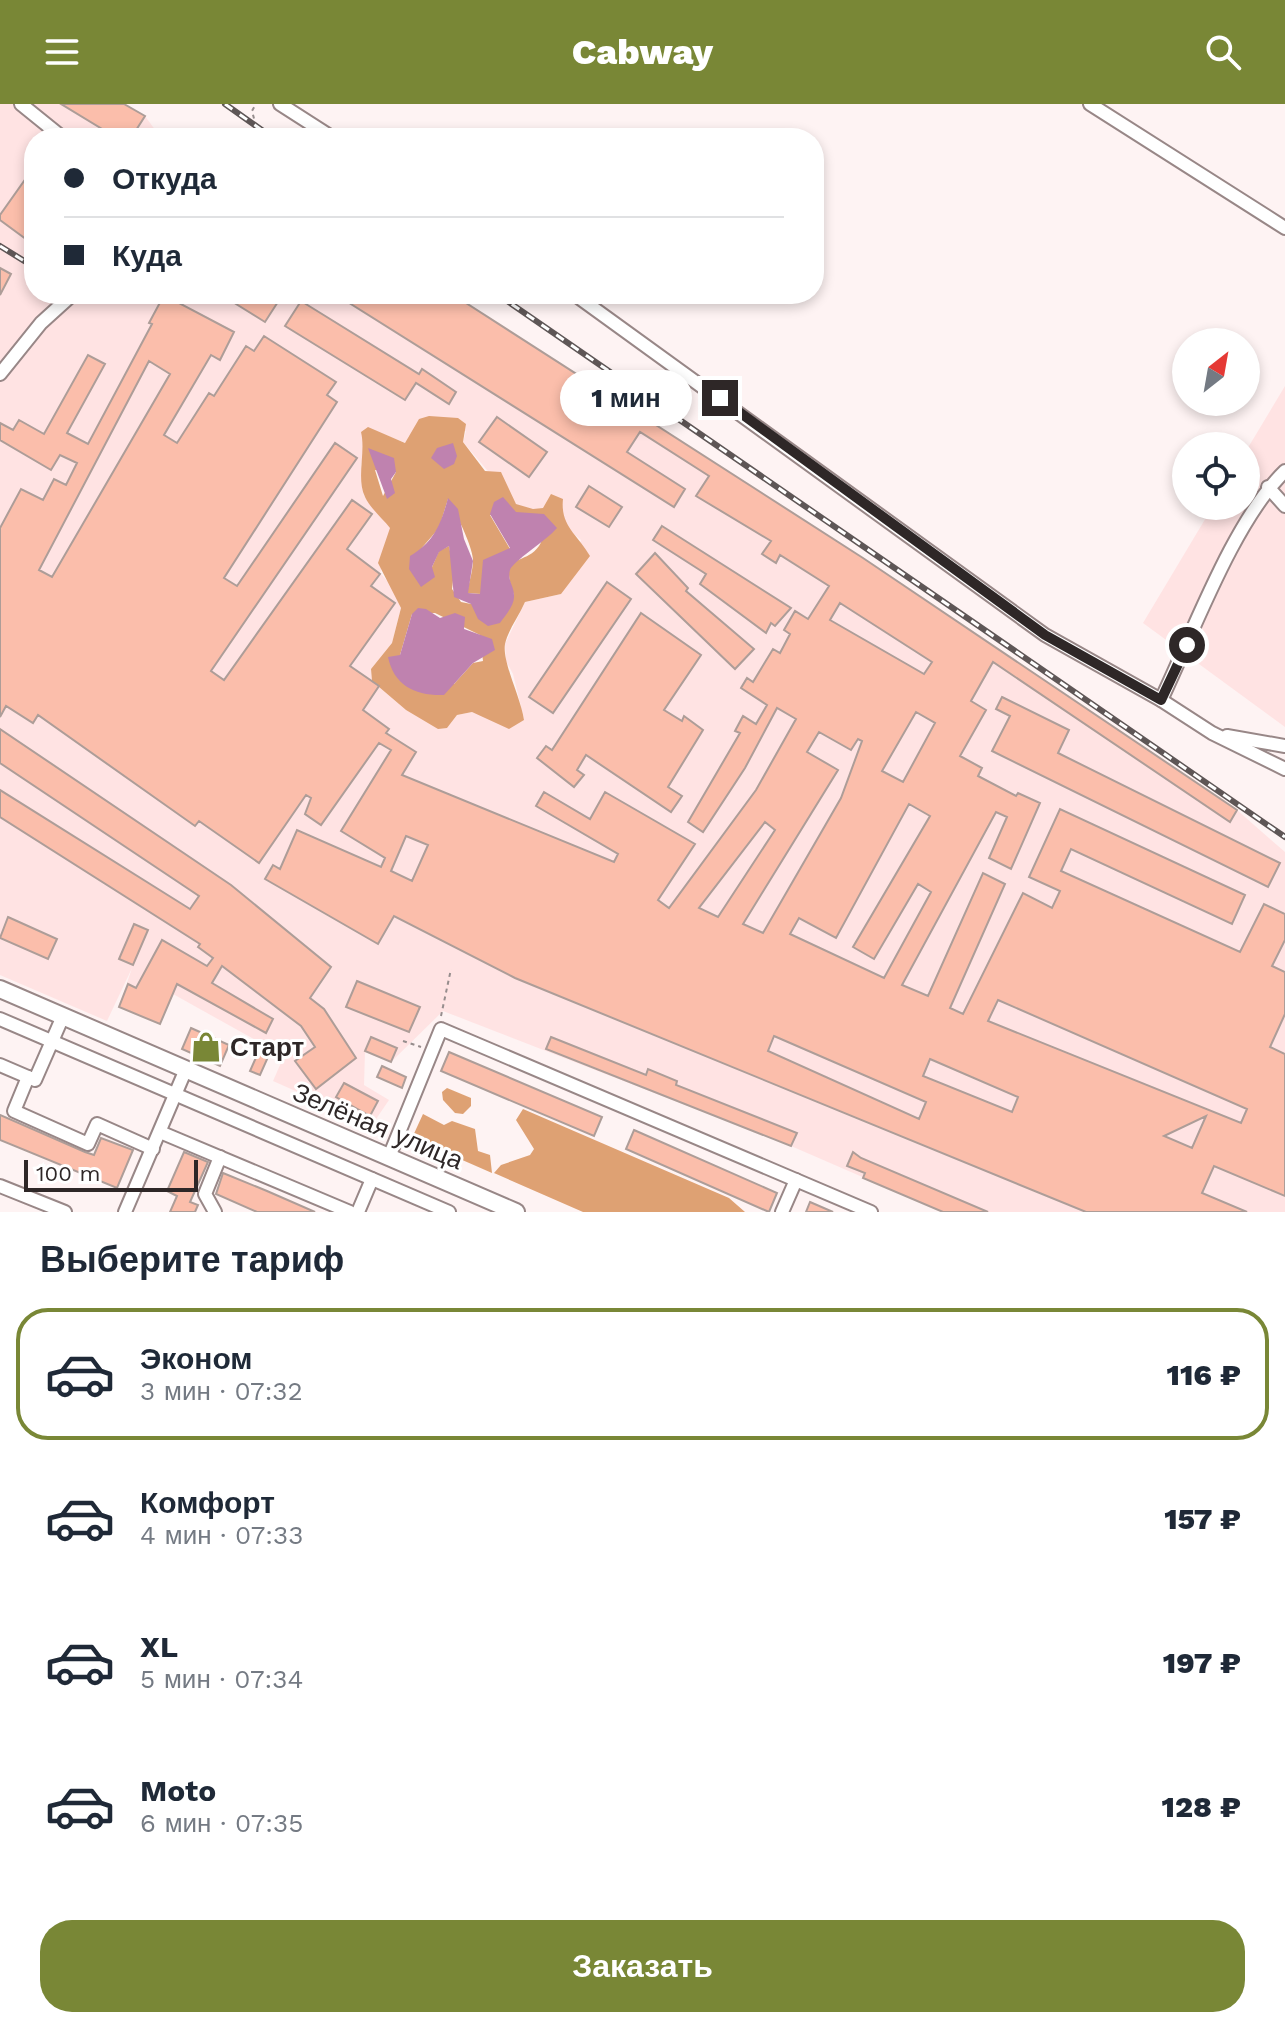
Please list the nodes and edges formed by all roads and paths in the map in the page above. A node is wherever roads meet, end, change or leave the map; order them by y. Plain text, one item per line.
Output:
1 (21, 104) edge
2 (256, 104) edge
3 (280, 104) edge
4 (1090, 104) edge
5 (51, 128) edge
6 (254, 128) edge
7 (317, 128) edge
8 (1285, 228) edge
9 (62, 304) edge
10 (588, 304) edge
11 (0, 374) edge
12 (1285, 471) edge
13 (1268, 487) junction
14 (1285, 506) edge
15 (1161, 700) junction
16 (1212, 733) junction
17 (1285, 746) edge
18 (1285, 769) edge
19 (451, 969) dead end
20 (0, 989) edge
21 (63, 1016) junction
22 (0, 1019) edge
23 (441, 1029) junction
24 (52, 1041) junction
25 (403, 1041) dead end
26 (432, 1051) junction
27 (0, 1065) edge
28 (186, 1069) junction
29 (28, 1077) junction
30 (176, 1094) junction
31 (160, 1132) junction
32 (153, 1149) junction
33 (220, 1157) junction
34 (389, 1157) junction
35 (372, 1179) junction
36 (796, 1180) junction
37 (0, 1186) edge
38 (31, 1198) junction
39 (25, 1212) edge
40 (65, 1212) edge
41 (125, 1212) edge
42 (215, 1212) edge
43 (350, 1212) edge
44 (358, 1212) edge
45 (449, 1212) edge
46 (516, 1212) edge
47 (782, 1212) edge
48 (871, 1212) edge

1 - 5 street
2 - 6 path
3 - 7 street
4 - 8 street
9 - 11 street
10 - 15 street
12 - 13 street
13 - 14 street
13 - 15 street
15 - 16 street
16 - 17 street
16 - 18 street
19 - 23 path
20 - 21 main road, Зелёная улица
21 - 24 street
21 - 28 main road, Зелёная улица
22 - 24 street
23 - 26 street
23 - 36 street
24 - 29 street
24 - 30 street
25 - 26 path
26 - 34 street
27 - 29 street
28 - 30 street
28 - 34 main road, Зелёная улица
29 - 32 street
30 - 31 street
30 - 35 street
31 - 32 street
31 - 33 street
32 - 41 street
33 - 42 street
33 - 43 street
34 - 46 main road, Зелёная улица
35 - 44 street
35 - 45 street
36 - 47 street
36 - 48 street
37 - 38 street
38 - 39 street
38 - 40 street

